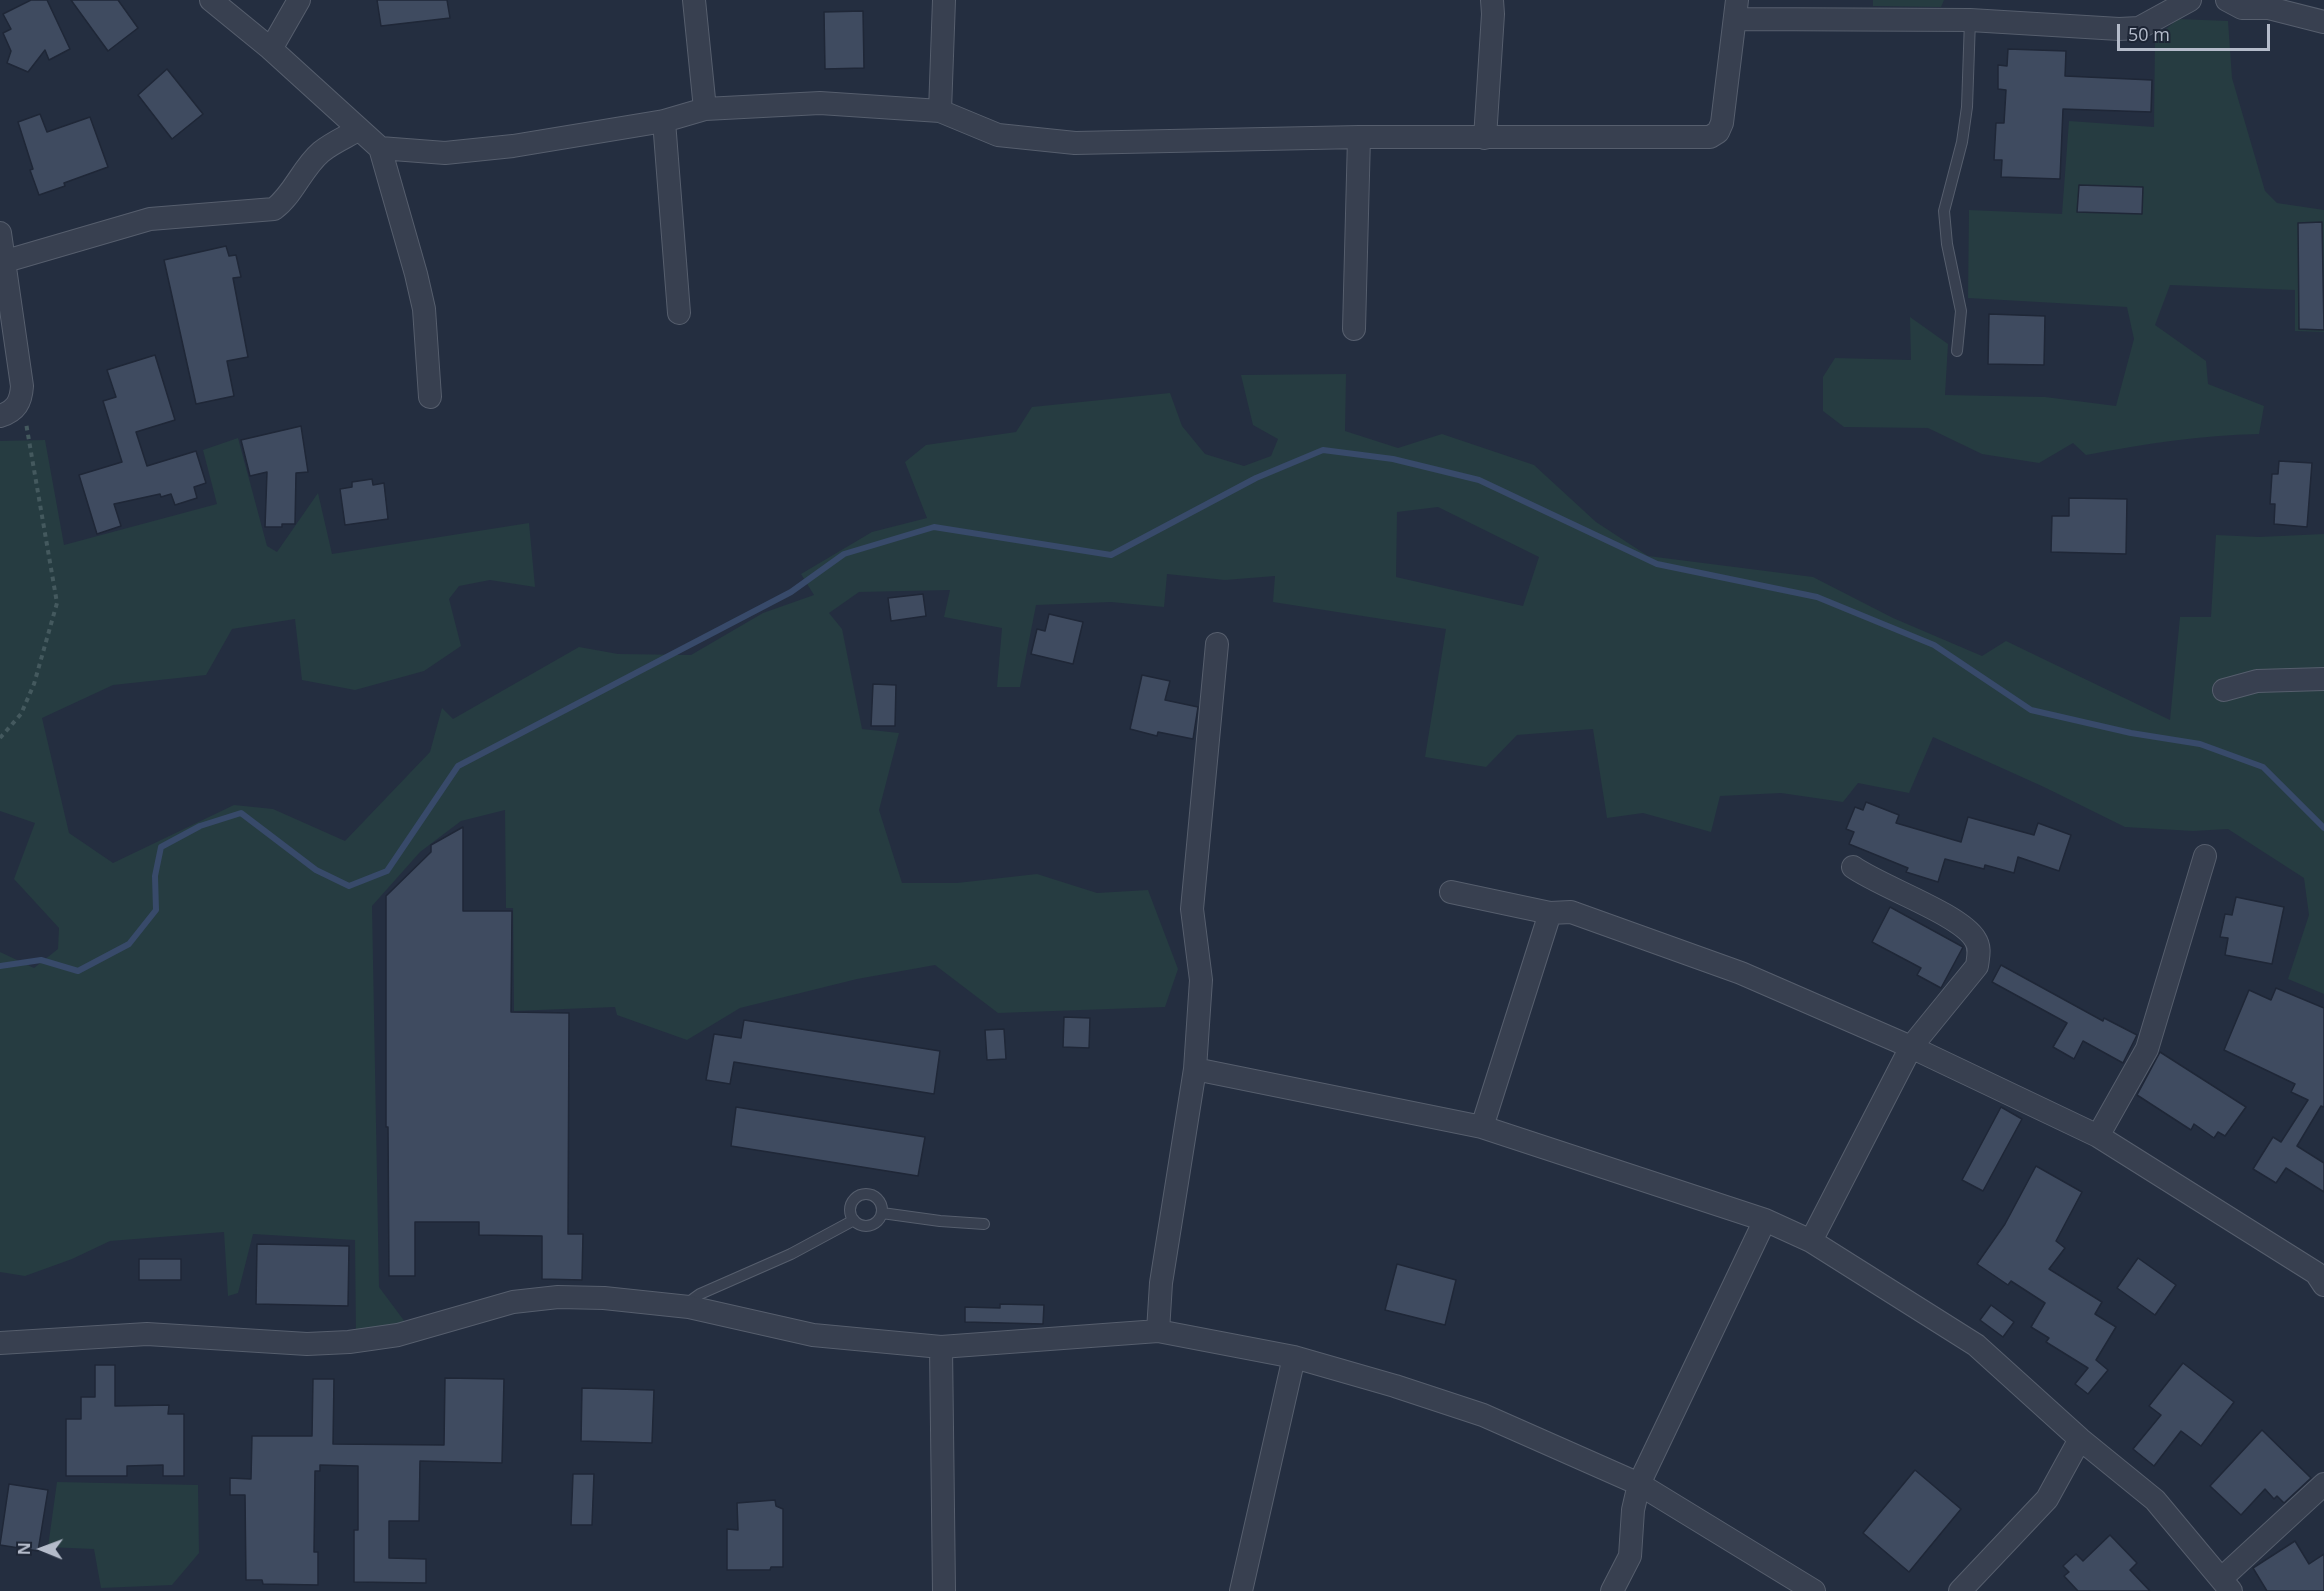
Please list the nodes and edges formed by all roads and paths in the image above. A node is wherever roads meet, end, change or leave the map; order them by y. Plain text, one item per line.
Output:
1 (211, 0) edge
2 (299, 0) edge
3 (694, 0) edge
4 (944, 0) edge
5 (1492, 0) edge
6 (2190, 0) edge
7 (2227, 0) edge
8 (1736, 9) edge
9 (1970, 20) junction
10 (2324, 22) edge
11 (271, 49) junction
12 (705, 109) junction
13 (940, 111) junction
14 (664, 121) junction
15 (358, 130) junction
16 (1359, 137) junction
17 (1485, 138) junction
18 (380, 148) junction
19 (0, 233) edge
20 (6, 261) junction
21 (679, 313) dead end
22 (1354, 329) dead end
23 (1957, 351) dead end
24 (21, 396) junction
25 (430, 397) dead end
26 (0, 416) edge
27 (1217, 644) dead end
28 (2324, 679) edge
29 (2224, 690) dead end
30 (0, 738) edge
31 (2205, 856) dead end
32 (1853, 867) dead end
33 (1452, 892) dead end
34 (1550, 912) junction
35 (1911, 1047) junction
36 (1195, 1070) junction
37 (1482, 1126) junction
38 (2098, 1136) junction
39 (882, 1213) junction
40 (854, 1220) junction
41 (1765, 1220) junction
42 (984, 1224) dead end
43 (1810, 1241) junction
44 (2324, 1286) edge
45 (689, 1307) junction
46 (1158, 1331) junction
47 (0, 1343) edge
48 (941, 1347) junction
49 (1294, 1357) junction
50 (2080, 1438) junction
51 (1639, 1484) junction
52 (2324, 1484) edge
53 (2227, 1584) edge
54 (946, 1590) edge
55 (1241, 1591) edge
56 (1612, 1591) edge
57 (1814, 1591) edge
58 (1960, 1591) edge

1 - 11 street
2 - 11 street
3 - 12 street
4 - 13 street
5 - 17 street
6 - 9 street
7 - 10 street
8 - 9 street
8 - 17 street
9 - 23 lane
11 - 15 street
12 - 13 street
12 - 14 street
13 - 16 street
14 - 18 street
14 - 21 street
15 - 18 street
15 - 20 street
16 - 17 street
16 - 22 street
18 - 25 street
19 - 20 street
20 - 24 street
24 - 26 street
24 - 30 path
27 - 36 street
28 - 29 street
31 - 38 street
32 - 35 street
33 - 34 street
34 - 35 street
34 - 37 street
35 - 38 street
35 - 43 street
36 - 37 street
36 - 46 street
37 - 41 street
38 - 44 street
39 - 40 lane
39 - 40 lane
39 - 42 lane
40 - 45 lane
41 - 43 street
41 - 51 street
43 - 50 street
45 - 47 street
45 - 48 street
46 - 48 street
46 - 49 street
48 - 54 street
49 - 51 street
49 - 55 street
50 - 53 street
50 - 58 street
51 - 56 street
51 - 57 street
52 - 53 street

